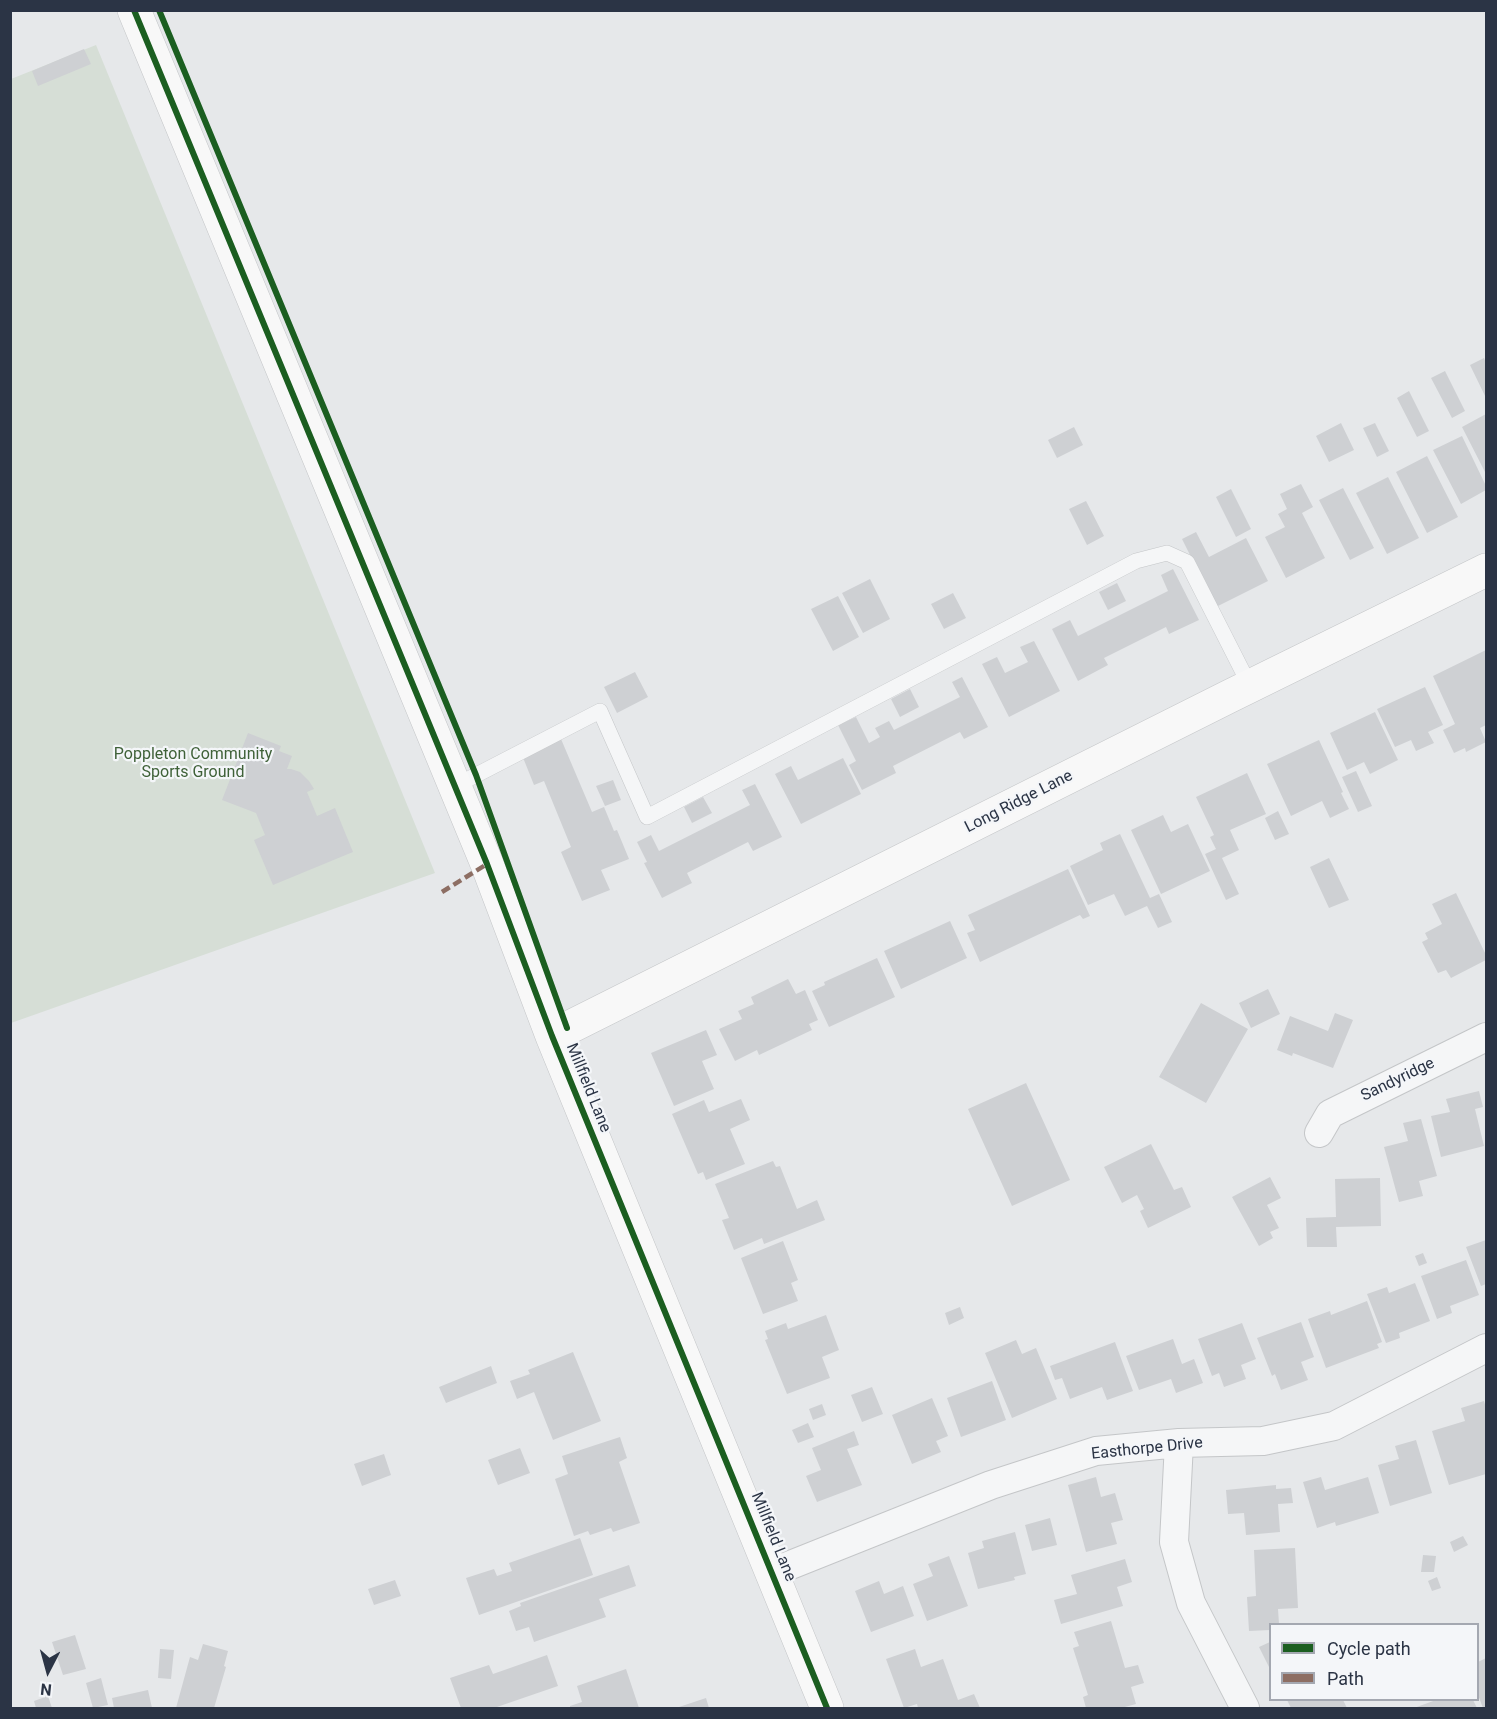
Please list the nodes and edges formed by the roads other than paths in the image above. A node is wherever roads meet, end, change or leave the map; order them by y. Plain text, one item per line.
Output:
1 (134, 10) edge
2 (1486, 570) edge
3 (1250, 686) junction
4 (455, 786) junction
5 (552, 1036) junction
6 (1486, 1037) edge
7 (1319, 1133) dead end
8 (1486, 1348) edge
9 (1179, 1443) junction
10 (773, 1572) junction
11 (828, 1708) edge
12 (1245, 1708) edge

1 - 4 street, Millfield Lane
2 - 3 street, Long Ridge Lane
3 - 4 lane
3 - 5 street, Long Ridge Lane
4 - 5 street, Millfield Lane
5 - 10 street, Millfield Lane
6 - 7 street, Sandyridge
8 - 9 street, Easthorpe Drive
9 - 10 street, Easthorpe Drive
9 - 12 street
10 - 11 street, Millfield Lane

